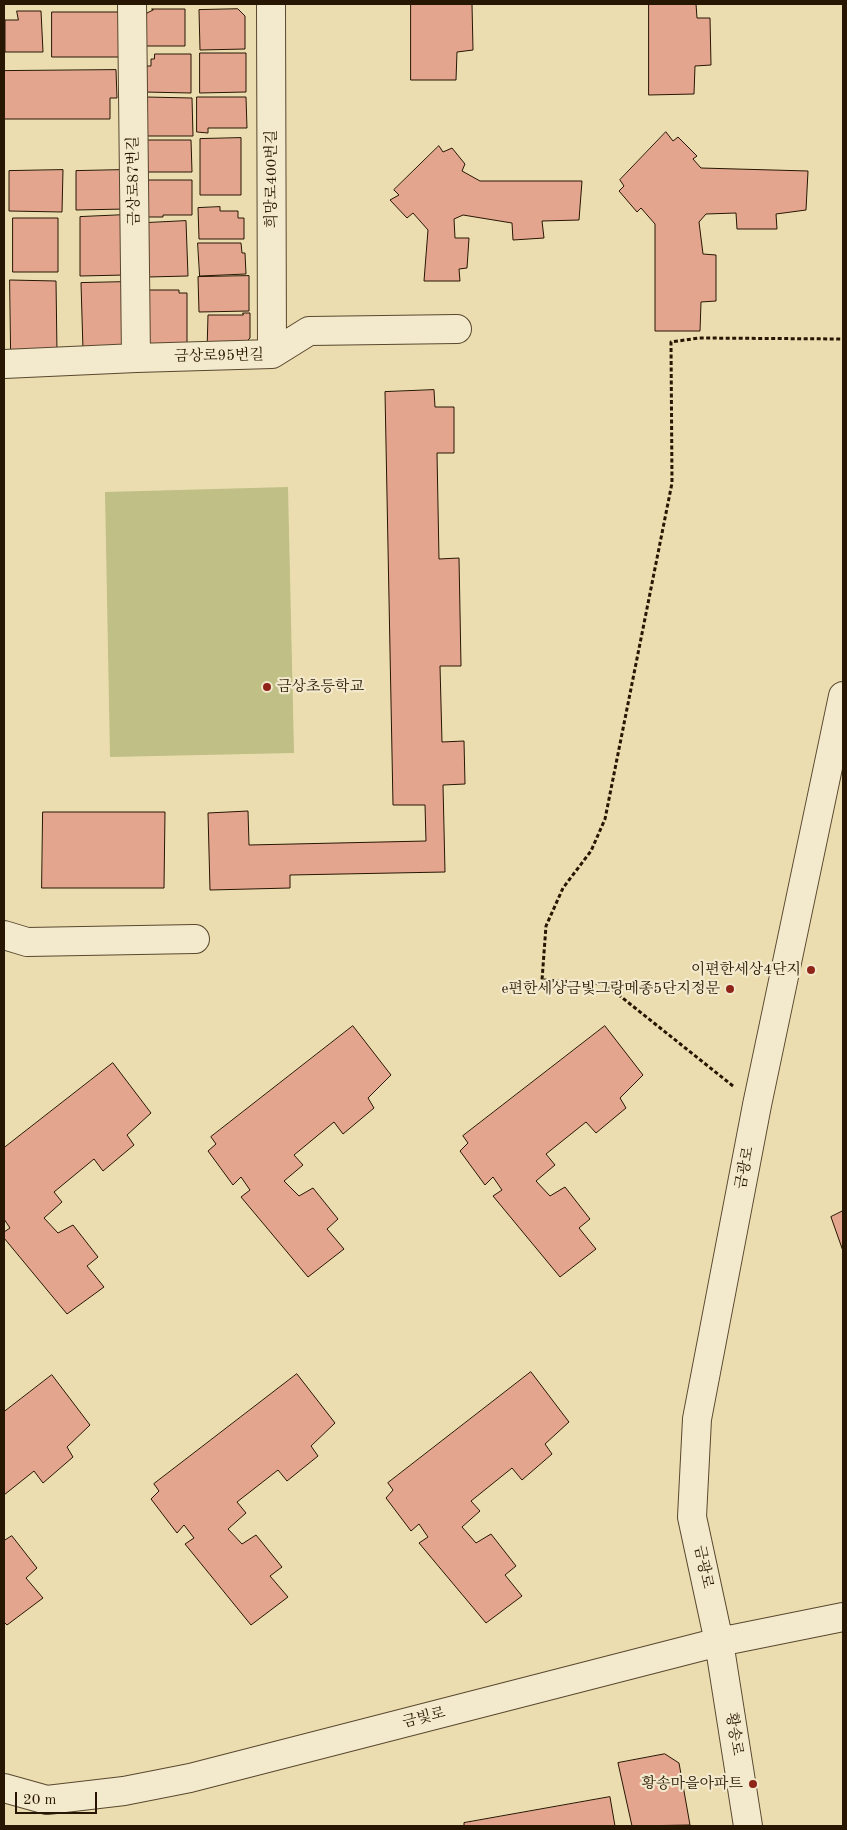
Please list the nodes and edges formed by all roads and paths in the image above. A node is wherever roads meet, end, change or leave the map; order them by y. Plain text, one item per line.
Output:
1 (132, 4) edge
2 (271, 4) edge
3 (457, 329) dead end
4 (843, 339) edge
5 (272, 354) junction
6 (136, 358) junction
7 (4, 364) edge
8 (843, 696) edge
9 (4, 935) edge
10 (195, 939) dead end
11 (757, 1105) junction
12 (843, 1617) edge
13 (719, 1642) junction
14 (4, 1788) edge
15 (748, 1826) edge

1 - 6 street, 금상로87번길
2 - 5 street, 희망로400번길
3 - 5 street, 금상로95번길
4 - 11 path
5 - 6 street, 금상로95번길
6 - 7 street, 금상로95번길
8 - 11 street, 금광로
9 - 10 street
11 - 13 street, 금광로
12 - 13 street, 금빛로
13 - 14 street, 금빛로
13 - 15 street, 황송로

